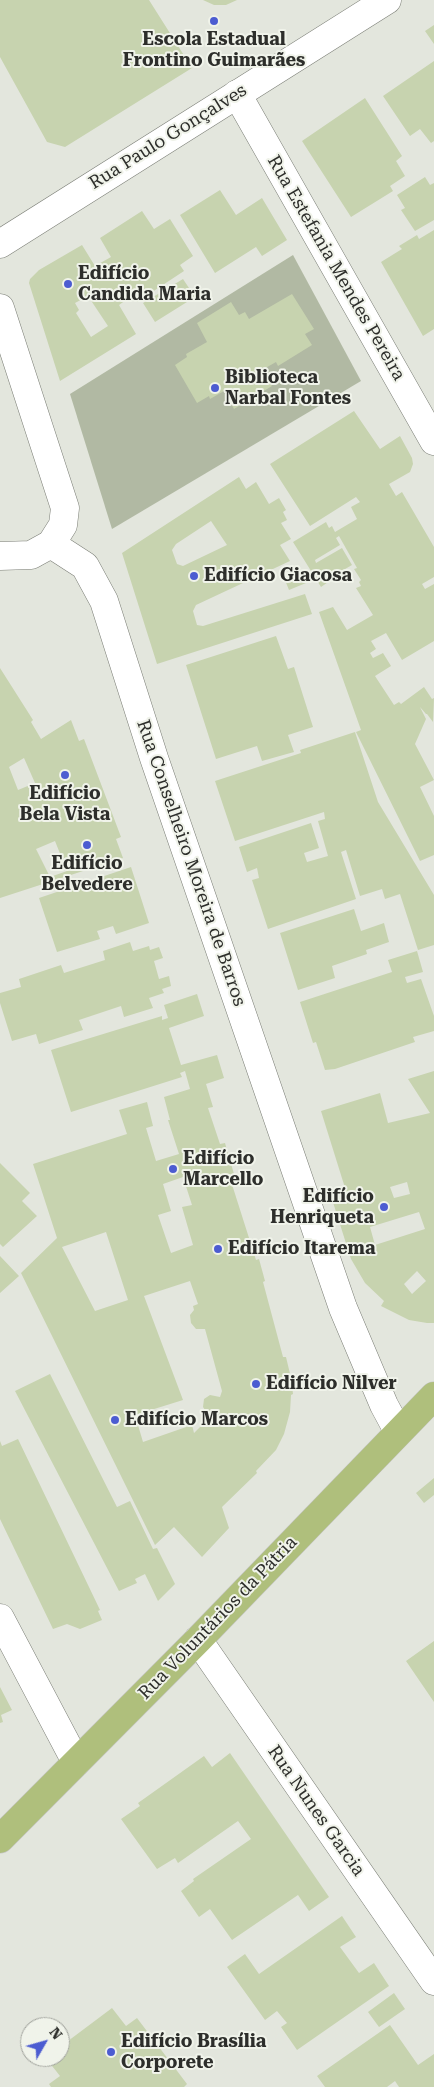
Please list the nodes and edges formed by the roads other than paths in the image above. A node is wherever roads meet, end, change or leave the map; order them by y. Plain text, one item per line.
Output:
1 (387, 0) edge
2 (237, 94) junction
3 (0, 244) edge
4 (0, 308) edge
5 (434, 441) edge
6 (51, 544) junction
7 (0, 556) edge
8 (434, 1396) edge
9 (398, 1431) junction
10 (0, 1618) edge
11 (198, 1640) junction
12 (76, 1762) junction
13 (0, 1839) edge
14 (434, 1982) edge

1 - 2 street, Rua Paulo Gonçalves
2 - 3 street, Rua Paulo Gonçalves
2 - 5 street, Rua Estefania Mendes Pereira
4 - 6 street
6 - 7 street
6 - 9 street, Rua Conselheiro Moreira de Barros
8 - 9 main road, Rua Voluntários da Pátria
9 - 11 main road, Rua Voluntários da Pátria
10 - 12 street
11 - 12 main road, Rua Voluntários da Pátria
11 - 14 street, Rua Nunes Garcia
12 - 13 main road, Rua Voluntários da Pátria

